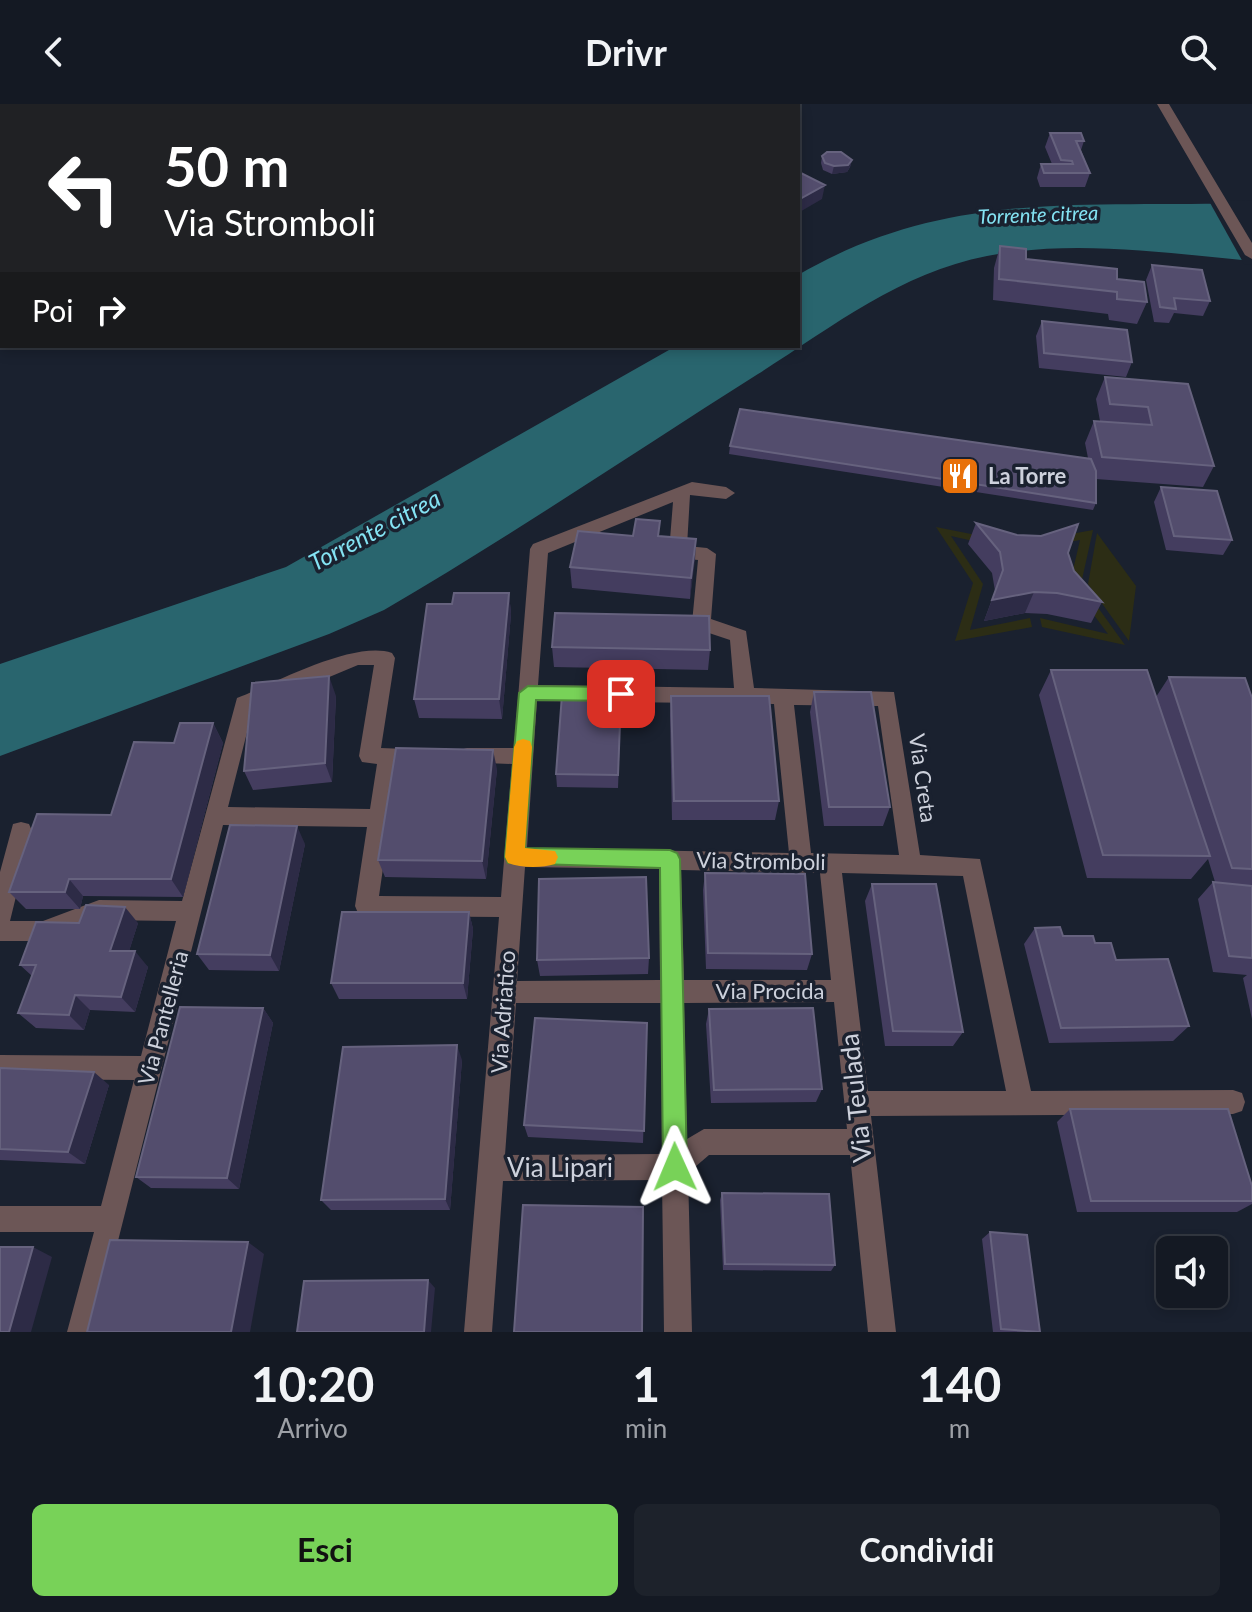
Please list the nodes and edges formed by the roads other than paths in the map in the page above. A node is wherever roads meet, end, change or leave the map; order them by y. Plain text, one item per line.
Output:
1 (1163, 104) edge
2 (1252, 255) edge
3 (682, 492) junction
4 (726, 493) dead end
5 (528, 693) junction
6 (745, 696) junction
7 (783, 696) junction
8 (389, 756) junction
9 (522, 756) junction
10 (215, 816) junction
11 (379, 818) junction
12 (21, 831) dead end
13 (515, 857) junction
14 (670, 859) junction
15 (801, 862) junction
16 (830, 863) junction
17 (911, 865) junction
18 (1, 906) edge
19 (511, 907) junction
20 (191, 911) junction
21 (0, 931) edge
22 (845, 991) junction
23 (504, 992) junction
24 (672, 992) junction
25 (0, 1067) edge
26 (150, 1068) junction
27 (1021, 1102) junction
28 (1233, 1102) dead end
29 (856, 1104) junction
30 (860, 1142) junction
31 (675, 1167) junction
32 (491, 1168) junction
33 (0, 1219) edge
34 (110, 1219) junction
35 (81, 1332) edge
36 (478, 1332) edge
37 (678, 1332) edge
38 (882, 1332) edge

1 - 2 street
3 - 4 street
3 - 5 street, Via Adriatico
3 - 6 street
5 - 6 street
5 - 9 street, Via Adriatico
6 - 7 street
7 - 15 street
7 - 17 street, Via Creta
8 - 9 street
8 - 10 street, Via Pantelleria
8 - 11 street
9 - 13 street, Via Adriatico
10 - 11 street
10 - 20 street, Via Pantelleria
11 - 19 street
12 - 18 street
13 - 14 street, Via Stromboli
13 - 19 street, Via Adriatico
14 - 15 street, Via Stromboli
14 - 24 street
15 - 16 street, Via Stromboli
16 - 17 street, Via Stromboli
16 - 22 street, Via Teulada
17 - 27 street, Via Stromboli
19 - 23 street, Via Adriatico
20 - 21 street
20 - 26 street, Via Pantelleria
22 - 24 street, Via Procida
22 - 29 street, Via Teulada
23 - 24 street, Via Procida
23 - 32 street, Via Adriatico
24 - 31 street
25 - 26 street
26 - 34 street, Via Pantelleria
27 - 28 street
27 - 29 street
29 - 30 street, Via Teulada
30 - 31 street
30 - 38 street, Via Teulada
31 - 32 street, Via Lipari
31 - 37 street
32 - 36 street, Via Adriatico
33 - 34 street
34 - 35 street, Via Pantelleria

